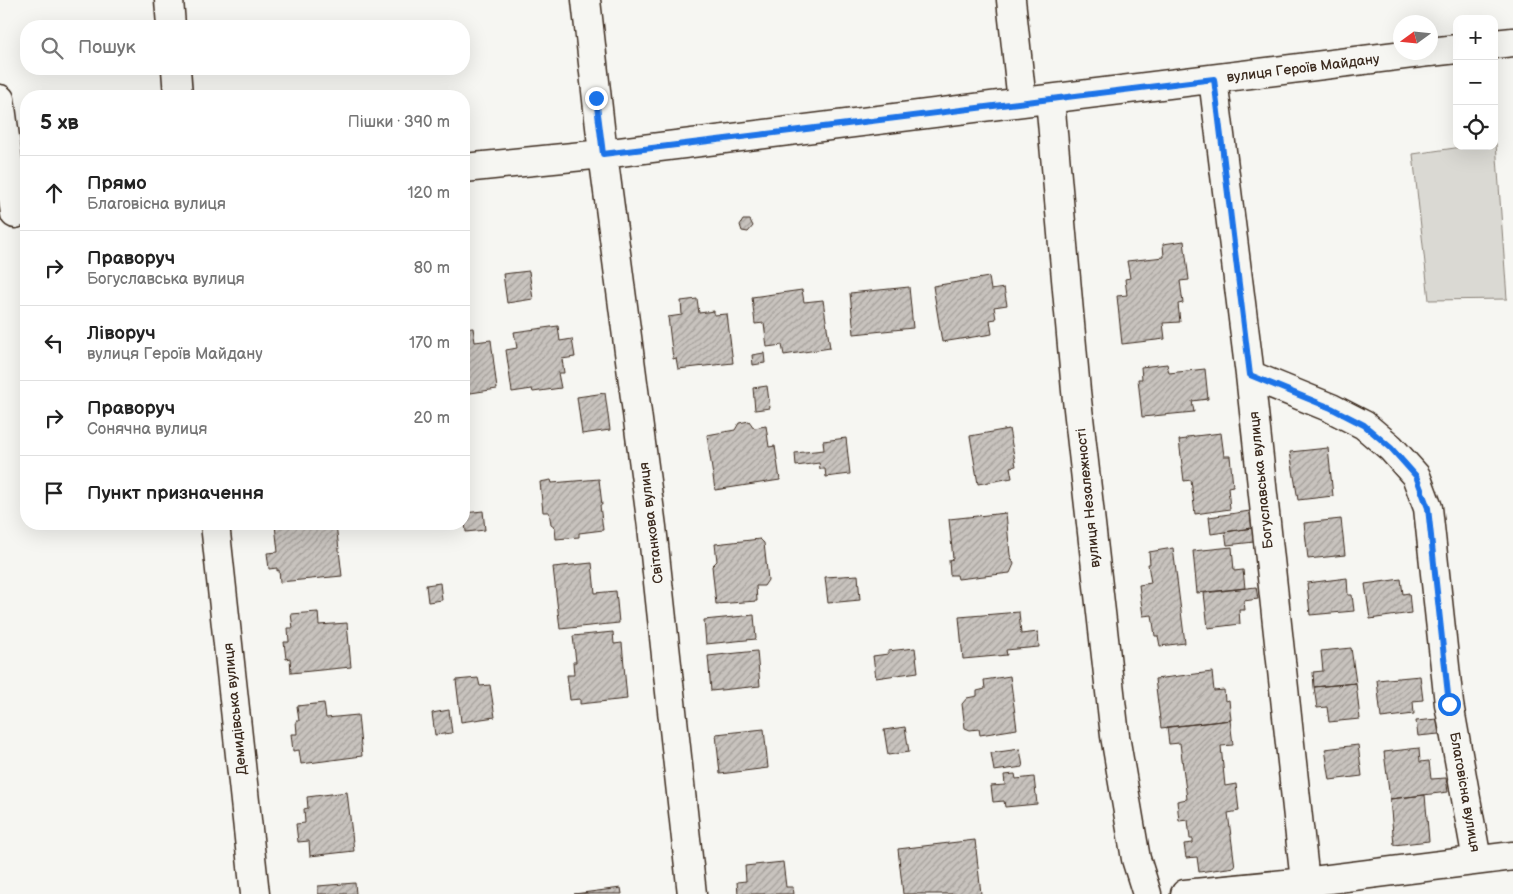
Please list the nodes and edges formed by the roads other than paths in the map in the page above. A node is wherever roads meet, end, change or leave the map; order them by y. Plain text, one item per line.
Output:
1 (169, 0) edge
2 (586, 0) edge
3 (1010, 0) edge
4 (171, 20) edge
5 (1513, 42) edge
6 (1498, 44) edge
7 (1453, 49) edge
8 (1438, 51) edge
9 (1393, 57) edge
10 (176, 75) edge
11 (1214, 79) junction
12 (178, 90) edge
13 (0, 99) edge
14 (1050, 99) junction
15 (1022, 102) junction
16 (603, 154) junction
17 (470, 167) edge
18 (14, 214) edge
19 (1250, 375) junction
20 (215, 530) edge
21 (1513, 856) edge
22 (1477, 860) junction
23 (1305, 882) junction
24 (255, 894) edge
25 (692, 894) edge
26 (1147, 894) edge
27 (1185, 894) edge

1 - 4 street
2 - 16 street, Світанкова вулиця
3 - 15 street
5 - 6 street
7 - 8 street, вулиця Героїв Майдану
9 - 11 street, вулиця Героїв Майдану
10 - 12 street
11 - 14 street, вулиця Героїв Майдану
11 - 19 street, Богуславська вулиця
13 - 18 street
14 - 15 street, вулиця Героїв Майдану
14 - 26 street, вулиця Незалежності
15 - 16 street, вулиця Героїв Майдану
16 - 17 street, вулиця Героїв Майдану
16 - 25 street, Світанкова вулиця
19 - 22 street, Благовісна вулиця
19 - 23 street, Богуславська вулиця
20 - 24 street, Демидівська вулиця
21 - 22 street
22 - 23 street
23 - 27 street

